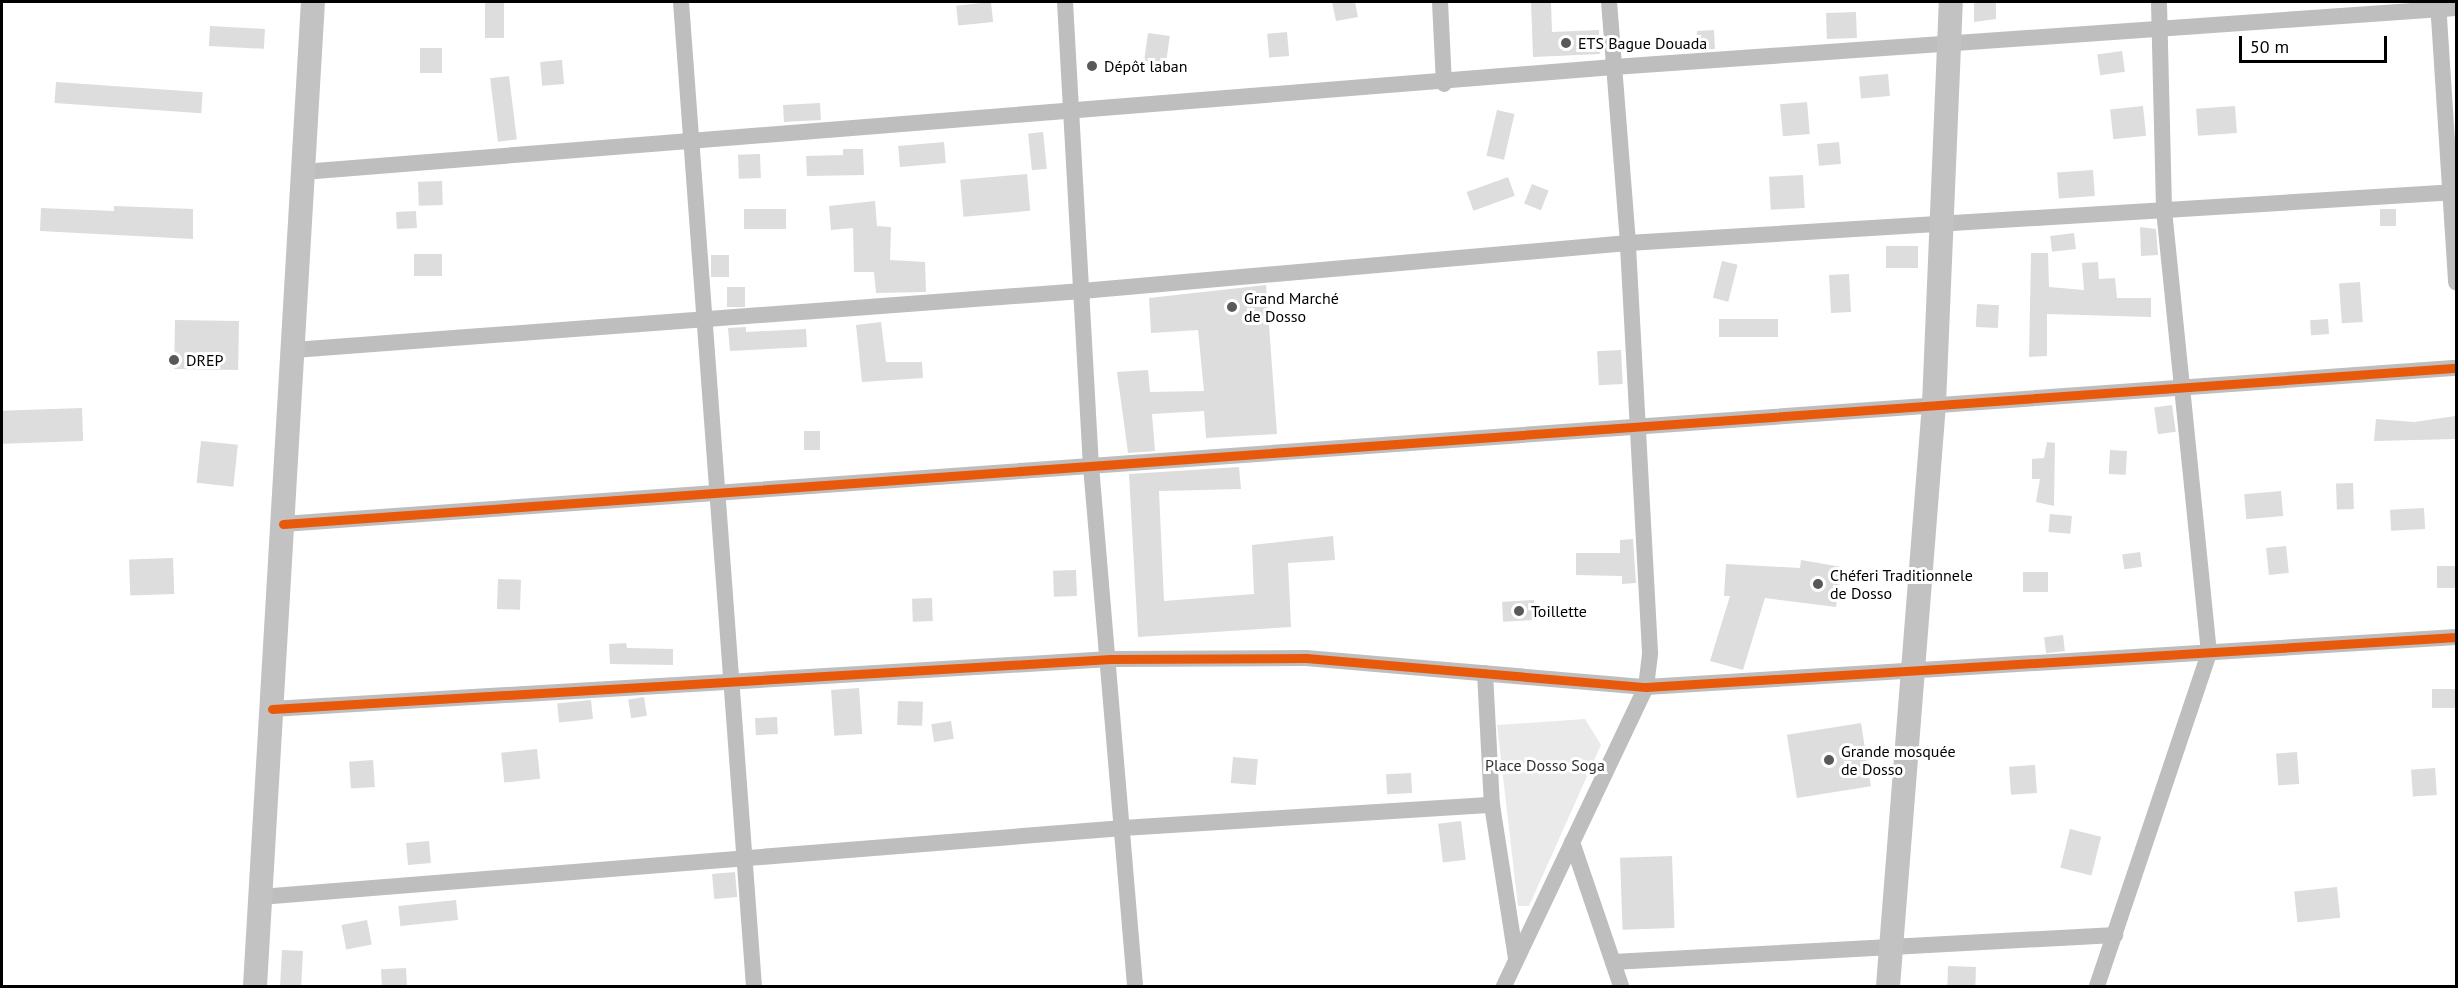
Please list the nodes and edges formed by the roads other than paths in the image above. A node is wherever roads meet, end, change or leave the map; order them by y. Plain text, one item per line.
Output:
1 (313, 2) edge
2 (681, 2) edge
3 (1065, 2) edge
4 (1440, 2) edge
5 (1609, 2) edge
6 (1951, 2) edge
7 (2159, 2) edge
8 (2438, 5) edge
9 (2457, 8) edge
10 (2160, 29) junction
11 (1949, 46) junction
12 (1614, 67) junction
13 (1444, 84) junction
14 (1069, 114) junction
15 (691, 142) junction
16 (303, 172) junction
17 (2453, 192) edge
18 (2164, 208) junction
19 (1942, 223) junction
20 (1629, 243) junction
21 (2457, 282) edge
22 (1082, 291) junction
23 (704, 319) junction
24 (294, 350) junction
25 (2457, 368) edge
26 (2178, 387) junction
27 (1934, 404) junction
28 (1638, 426) junction
29 (1091, 466) junction
30 (717, 490) junction
31 (283, 524) junction
32 (2457, 637) edge
33 (2209, 653) junction
34 (1111, 659) junction
35 (1485, 673) junction
36 (1913, 674) junction
37 (730, 678) junction
38 (1646, 687) junction
39 (272, 709) junction
40 (1492, 805) junction
41 (1123, 828) junction
42 (1572, 842) junction
43 (744, 858) junction
44 (260, 897) junction
45 (2115, 935) junction
46 (1892, 944) junction
47 (1516, 958) junction
48 (1613, 962) junction
49 (255, 987) edge
50 (754, 987) edge
51 (1135, 987) edge
52 (1504, 987) edge
53 (1621, 987) edge
54 (1888, 987) edge
55 (2097, 987) edge

1 - 16 street
2 - 15 street
3 - 14 street
4 - 13 street
5 - 12 street
6 - 11 street
7 - 10 street
8 - 9 street
8 - 10 street
8 - 17 street
10 - 11 street
10 - 18 street
11 - 12 street
11 - 19 street
12 - 13 street
12 - 20 street
13 - 14 street
14 - 15 street
14 - 22 street
15 - 16 street
15 - 23 street
16 - 24 street
17 - 18 street
17 - 21 street
18 - 19 street
18 - 26 street
19 - 20 street
19 - 27 street
20 - 22 street
20 - 28 street
22 - 23 street
22 - 29 street
23 - 24 street
23 - 30 street
24 - 31 street
25 - 26 street
26 - 27 street
26 - 33 street
27 - 28 street
27 - 36 street
28 - 29 street
28 - 38 street
29 - 30 street
29 - 34 street
30 - 31 street
30 - 37 street
31 - 39 street
32 - 33 street
33 - 36 street
33 - 45 street
34 - 35 street
34 - 37 street
34 - 41 street
35 - 38 street
35 - 40 street
36 - 38 street
36 - 46 street
37 - 39 street
37 - 43 street
38 - 42 street
39 - 44 street
40 - 41 street
40 - 47 street
41 - 43 street
41 - 51 street
42 - 47 street
42 - 48 street
43 - 44 street
43 - 50 street
44 - 49 street
45 - 46 street
45 - 55 street
46 - 48 street
46 - 54 street
47 - 52 street
48 - 53 street

